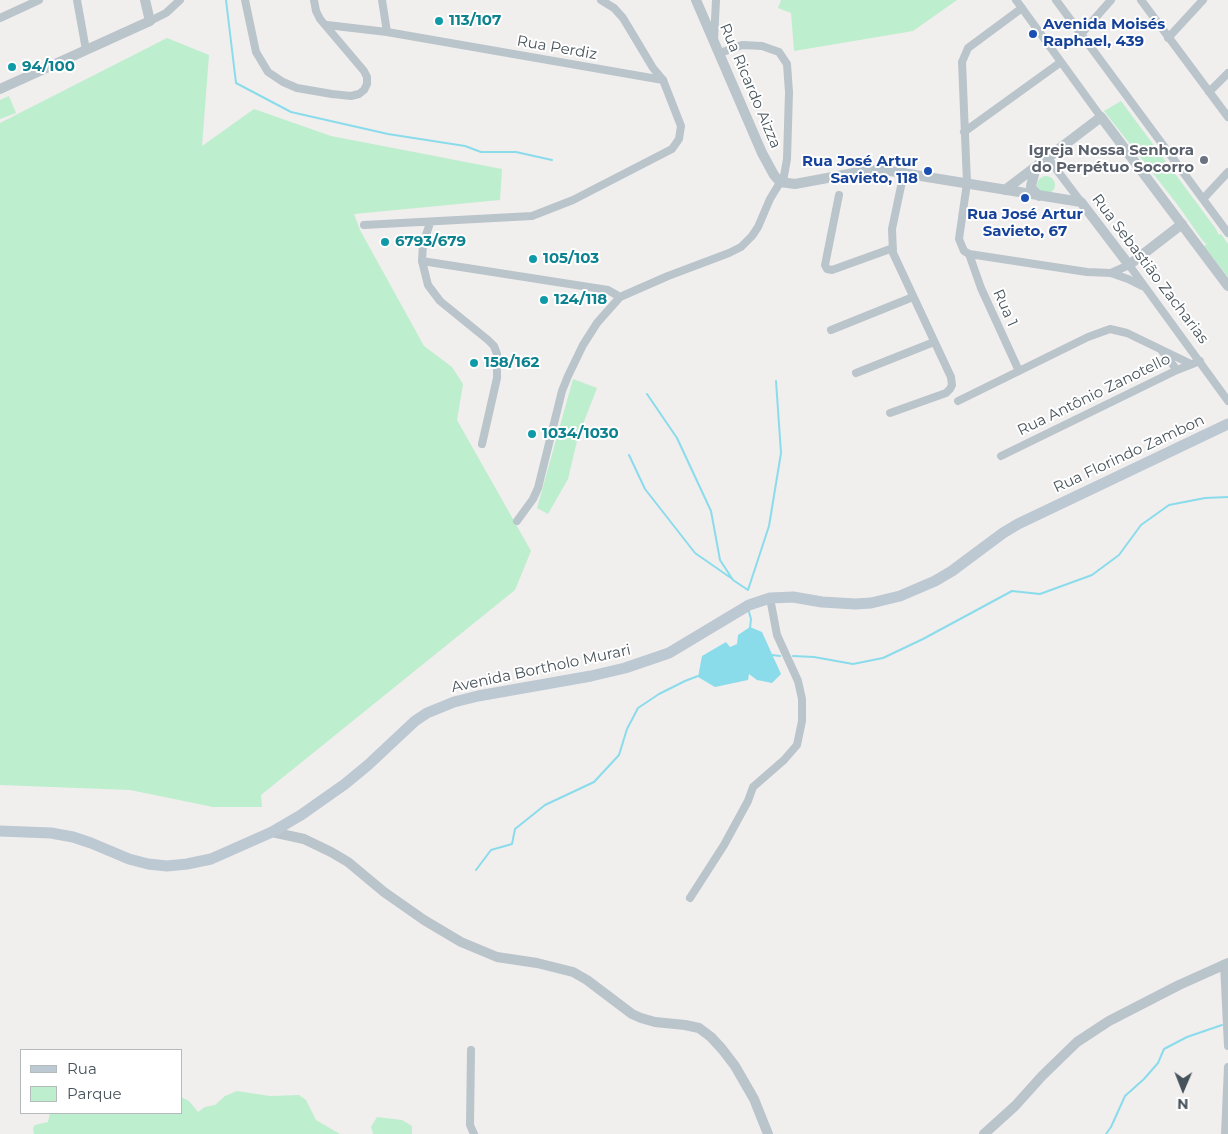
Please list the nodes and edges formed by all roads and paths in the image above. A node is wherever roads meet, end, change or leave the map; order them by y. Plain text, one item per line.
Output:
1 (39, 0) edge
2 (76, 0) edge
3 (145, 0) edge
4 (180, 0) edge
5 (245, 0) edge
6 (314, 0) edge
7 (382, 0) edge
8 (601, 0) edge
9 (696, 0) edge
10 (716, 0) edge
11 (1016, 0) edge
12 (1056, 0) edge
13 (1111, 0) edge
14 (1141, 0) edge
15 (1203, 0) edge
16 (1022, 8) junction
17 (0, 18) edge
18 (150, 21) junction
19 (327, 25) junction
20 (387, 32) junction
21 (1081, 34) junction
22 (1168, 38) junction
23 (714, 40) junction
24 (86, 50) junction
25 (720, 53) junction
26 (1061, 62) junction
27 (1228, 73) edge
28 (663, 80) junction
29 (0, 89) edge
30 (1208, 92) junction
31 (1101, 117) junction
32 (1228, 117) edge
33 (964, 132) junction
34 (1047, 157) junction
35 (1036, 166) junction
36 (904, 172) junction
37 (1228, 172) edge
38 (784, 183) junction
39 (966, 183) junction
40 (1005, 190) junction
41 (839, 195) dead end
42 (1039, 196) junction
43 (1203, 199) junction
44 (1081, 202) junction
45 (430, 223) junction
46 (1182, 224) junction
47 (364, 225) dead end
48 (1228, 233) edge
49 (893, 248) junction
50 (969, 254) junction
51 (422, 261) junction
52 (1129, 265) junction
53 (1111, 274) junction
54 (1228, 286) edge
55 (1147, 289) junction
56 (620, 297) junction
57 (913, 297) junction
58 (831, 330) dead end
59 (934, 342) junction
60 (1162, 351) junction
61 (1200, 361) junction
62 (1191, 364) junction
63 (1177, 370) junction
64 (1019, 371) junction
65 (856, 373) dead end
66 (958, 401) dead end
67 (1228, 401) edge
68 (890, 413) dead end
69 (1228, 424) edge
70 (482, 444) dead end
71 (1001, 456) dead end
72 (1042, 512) joint
73 (517, 521) dead end
74 (770, 598) junction
75 (0, 831) edge
76 (272, 832) junction
77 (690, 898) dead end
78 (1226, 964) edge
79 (1228, 1046) edge
80 (471, 1050) dead end
81 (1228, 1067) edge
82 (474, 1134) edge
83 (768, 1134) edge
84 (984, 1134) edge
85 (1225, 1134) edge

1 - 17 street
2 - 24 street
3 - 18 street
4 - 18 street
5 - 19 street
6 - 19 street
7 - 20 street
8 - 28 street
9 - 23 street, Rua Ricardo Aizza
10 - 23 street
11 - 16 street
12 - 21 street
13 - 21 street
14 - 22 street
15 - 22 street
16 - 26 street
16 - 33 street, Rua 1
18 - 24 street
19 - 20 street, Rua Perdiz
20 - 28 street, Rua Perdiz
21 - 43 street
22 - 30 street
23 - 25 street, Rua Ricardo Aizza
24 - 29 street
25 - 38 street, Rua Ricardo Aizza
25 - 38 street
26 - 31 street
26 - 33 street
27 - 30 street
28 - 45 street
30 - 32 street
31 - 34 street
31 - 46 street
33 - 39 street, Rua 1
34 - 35 street
34 - 44 street, Rua Sebastião Zacharias
35 - 40 street
35 - 42 street
36 - 38 street
36 - 39 street
36 - 49 street
37 - 43 street
38 - 56 street
39 - 40 street
39 - 50 street, Rua 1
40 - 42 street
41 - 49 street
42 - 44 street
43 - 48 street
44 - 52 street, Rua Sebastião Zacharias
45 - 47 street
45 - 51 street
46 - 52 street
46 - 54 street
49 - 57 street
50 - 53 street
50 - 64 street, Rua 1
51 - 56 street
51 - 70 street
52 - 53 street
52 - 55 street, Rua Sebastião Zacharias
53 - 55 street
55 - 61 street, Rua Sebastião Zacharias
56 - 73 street
57 - 58 street
57 - 59 street
59 - 65 street
59 - 68 street
60 - 62 street
60 - 63 street
60 - 64 street
61 - 62 street, Rua Antônio Zanotello
61 - 67 street, Rua Sebastião Zacharias
62 - 63 street, Rua Antônio Zanotello
63 - 71 street, Rua Antônio Zanotello
64 - 66 street
69 - 72 main road, Rua Florindo Zambon
72 - 74 main road, Avenida Bortholo Murari
74 - 76 main road, Avenida Bortholo Murari
74 - 77 street
75 - 76 main road, Avenida Bortholo Murari
76 - 83 street
78 - 79 street
78 - 84 street
80 - 82 street
81 - 85 street

